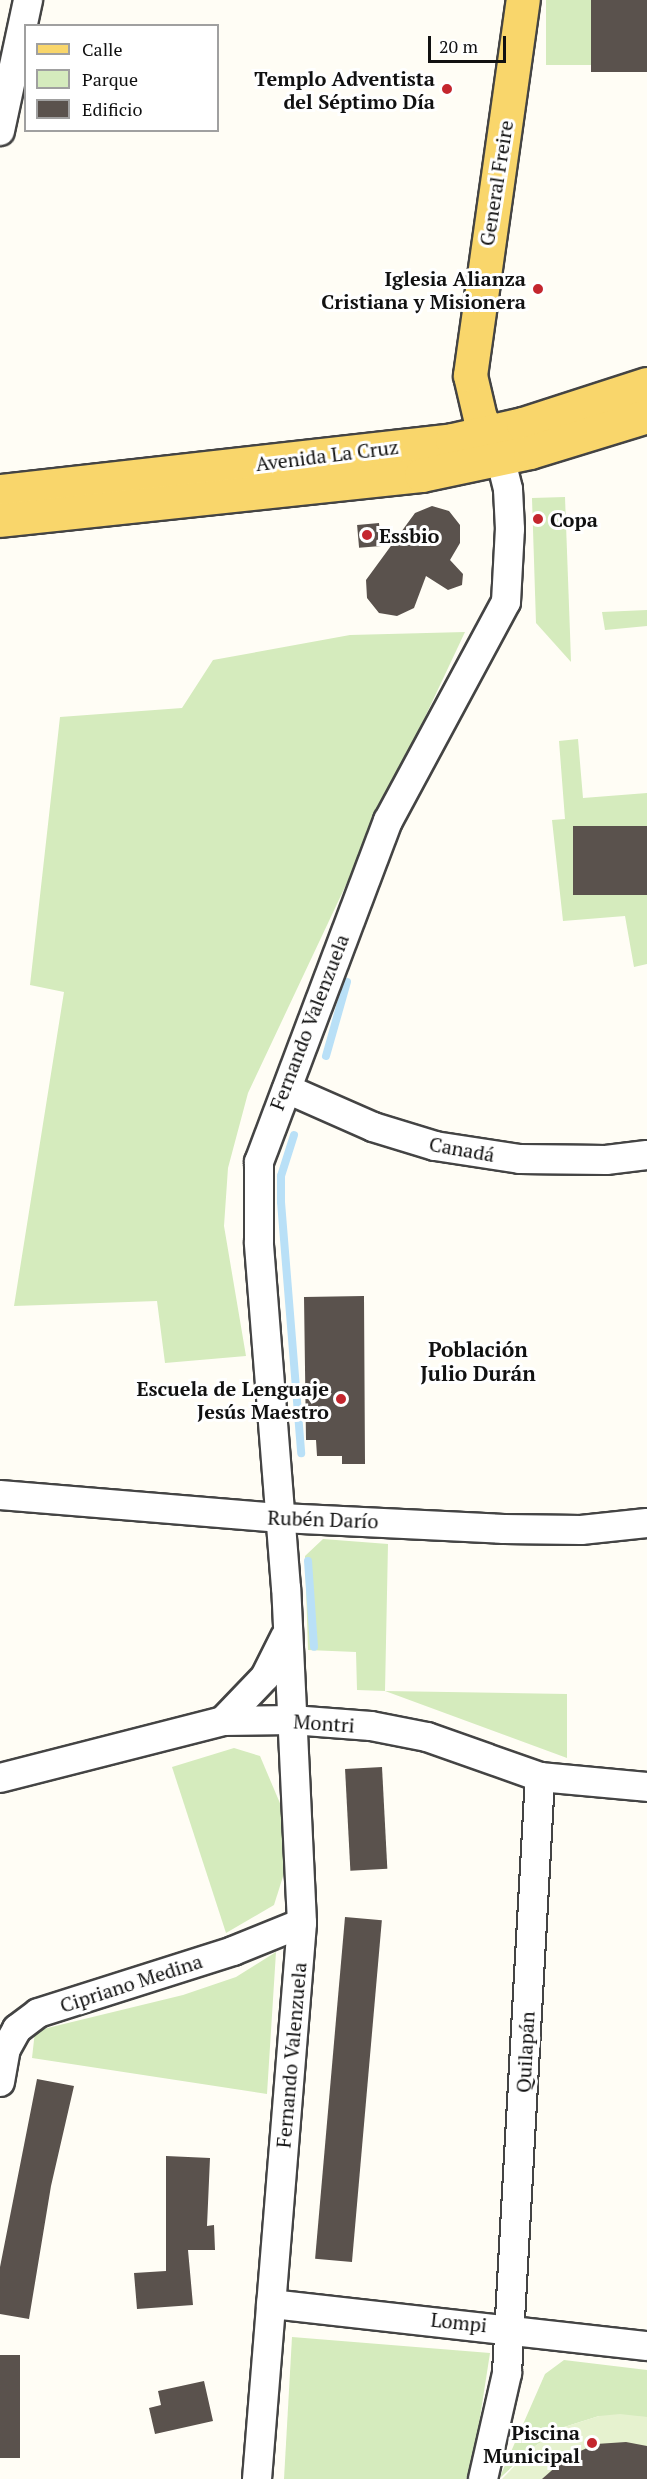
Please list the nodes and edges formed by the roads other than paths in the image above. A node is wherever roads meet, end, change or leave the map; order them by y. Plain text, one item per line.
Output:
1 (28, 0) edge
2 (524, 0) edge
3 (0, 131) edge
4 (647, 384) edge
5 (647, 416) edge
6 (496, 448) junction
7 (0, 491) edge
8 (0, 520) edge
9 (287, 1089) junction
10 (647, 1155) edge
11 (0, 1495) edge
12 (281, 1518) junction
13 (647, 1523) edge
14 (287, 1631) junction
15 (292, 1720) junction
16 (223, 1721) junction
17 (540, 1777) junction
18 (0, 1778) edge
19 (647, 1787) edge
20 (302, 1923) junction
21 (0, 2082) edge
22 (271, 2304) junction
23 (510, 2328) junction
24 (647, 2346) edge
25 (257, 2479) edge
26 (483, 2479) edge

1 - 3 street
2 - 6 main road, General Freire
4 - 6 main road, Avenida La Cruz
5 - 6 main road, Avenida La Cruz
6 - 7 main road, Avenida La Cruz
6 - 8 main road, Avenida La Cruz
6 - 9 street, Fernando Valenzuela
9 - 10 street, Canadá
9 - 12 street, Fernando Valenzuela
11 - 12 street, Rubén Darío
12 - 13 street, Rubén Darío
12 - 14 street, Fernando Valenzuela
14 - 15 street, Fernando Valenzuela
14 - 16 street, Fernando Valenzuela
15 - 16 street, Montri
15 - 17 street, Montri
15 - 20 street, Fernando Valenzuela
16 - 18 street, Montri
17 - 19 street, Montri
17 - 23 street, Quilapán
20 - 21 street, Cipriano Medina
20 - 22 street, Fernando Valenzuela
22 - 23 street, Lompi
22 - 25 street, Fernando Valenzuela
23 - 24 street, Lompi
23 - 26 street, Quilapán

